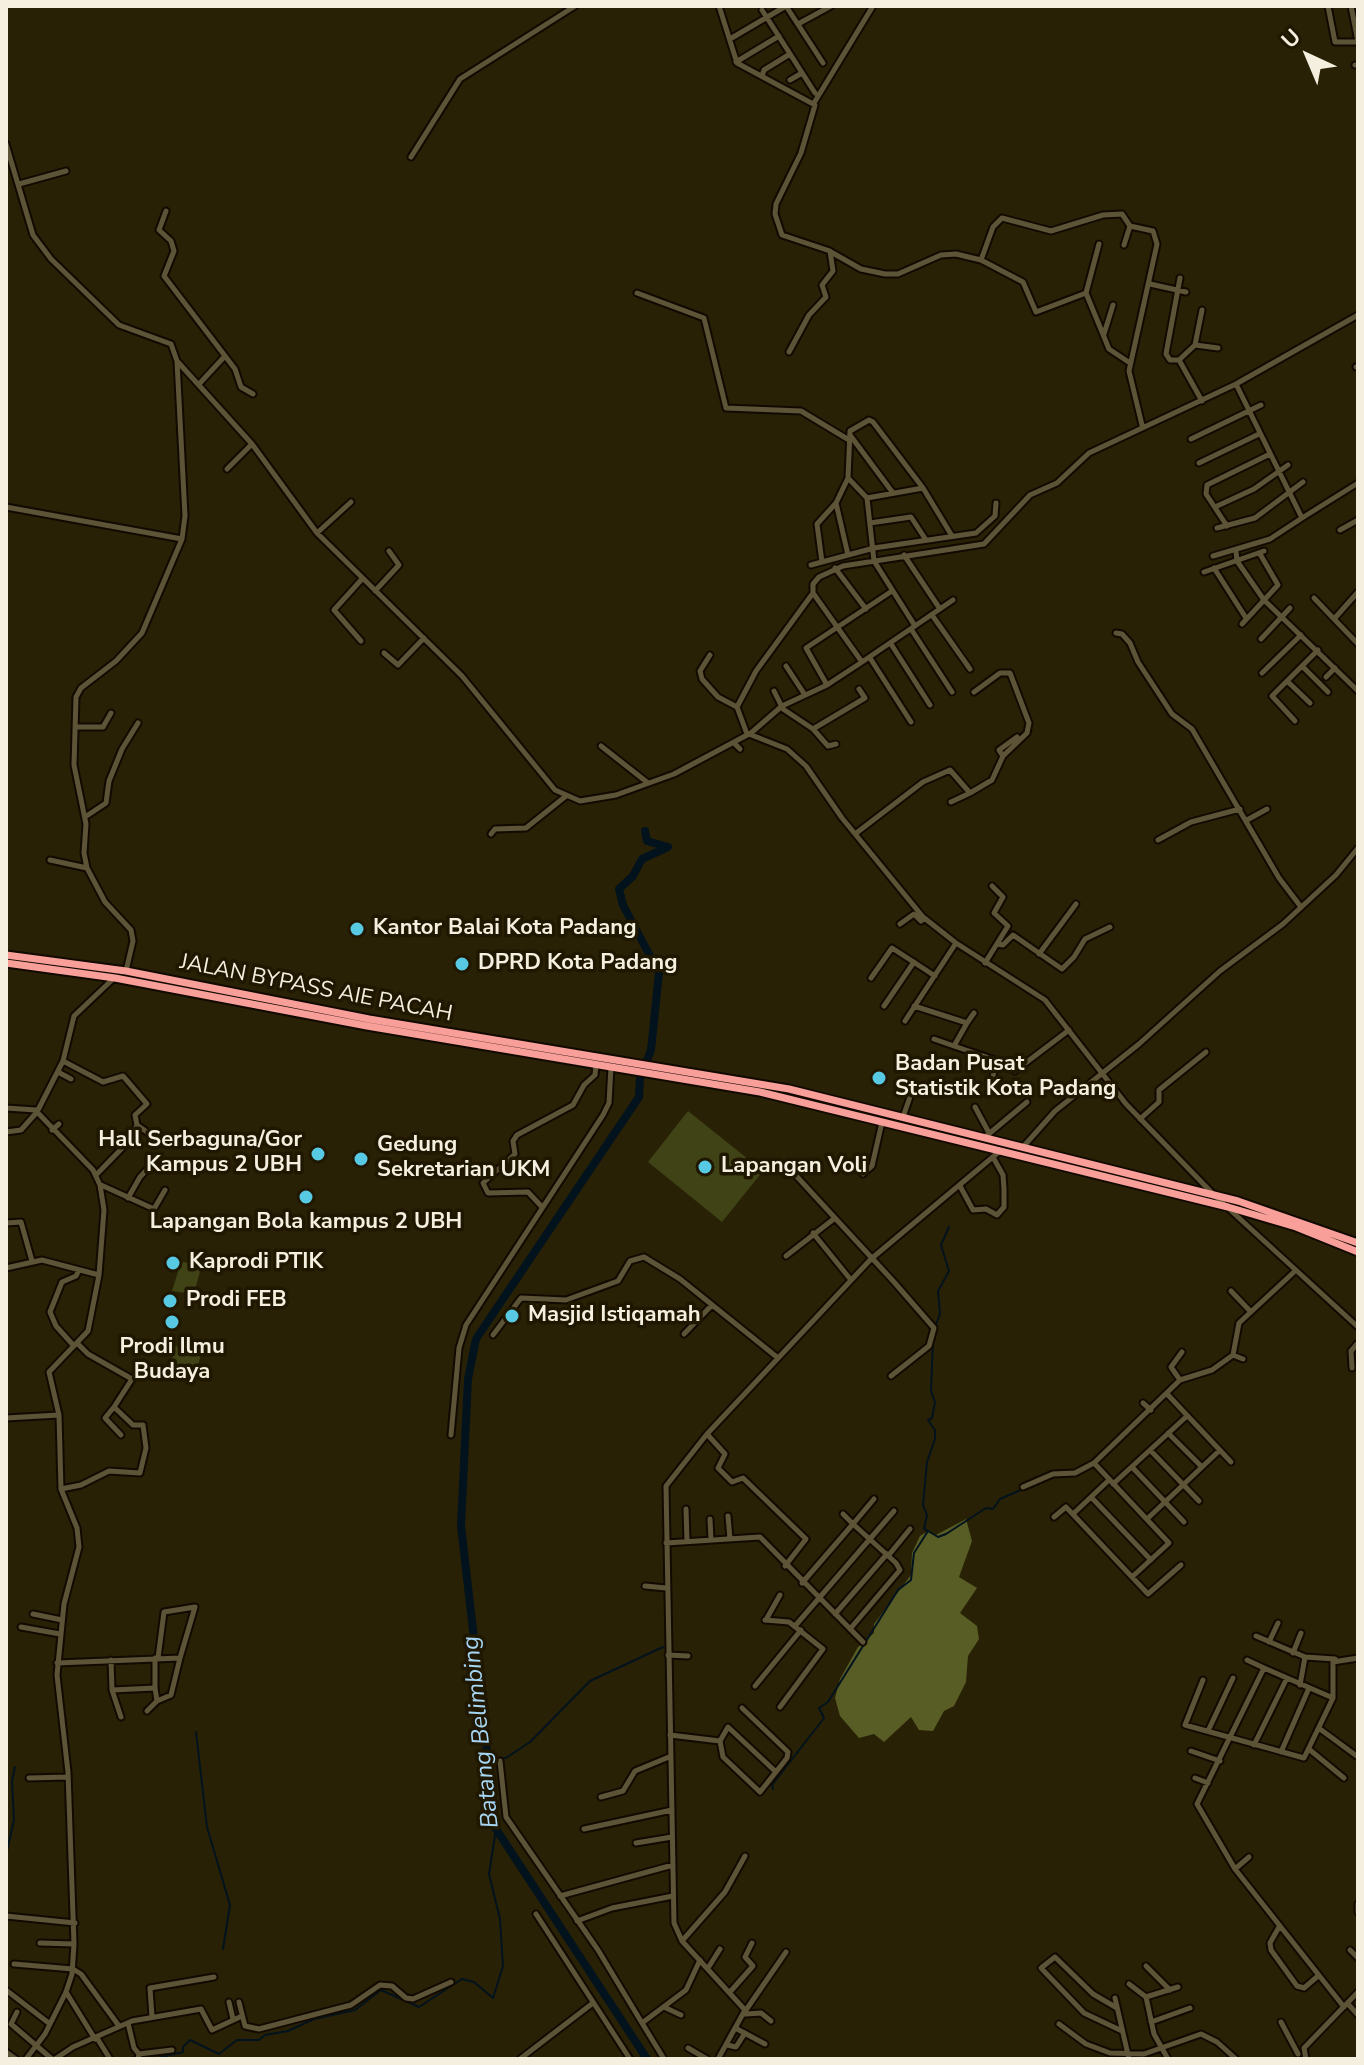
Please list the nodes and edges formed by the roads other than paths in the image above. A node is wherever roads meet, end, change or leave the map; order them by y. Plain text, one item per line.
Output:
1 (575, 6) edge
2 (719, 6) edge
3 (786, 6) edge
4 (831, 6) edge
5 (873, 6) edge
6 (1328, 6) edge
7 (1351, 6) edge
8 (762, 10) dead end
9 (767, 17) junction
10 (798, 24) junction
11 (779, 36) junction
12 (730, 39) junction
13 (1358, 42) edge
14 (790, 54) junction
15 (736, 62) junction
16 (823, 63) dead end
17 (802, 73) junction
18 (762, 76) junction
19 (790, 80) dead end
20 (815, 93) dead end
21 (814, 103) junction
22 (6, 144) edge
23 (411, 157) dead end
24 (66, 171) dead end
25 (19, 184) junction
26 (166, 211) dead end
27 (1130, 226) junction
28 (1099, 244) dead end
29 (1124, 245) dead end
30 (830, 251) junction
31 (981, 260) junction
32 (1180, 278) dead end
33 (1150, 284) junction
34 (1177, 290) junction
35 (1186, 292) dead end
36 (637, 293) dead end
37 (1086, 293) junction
38 (1113, 305) dead end
39 (1202, 310) dead end
40 (1358, 315) edge
41 (1104, 335) junction
42 (1195, 345) junction
43 (1218, 348) dead end
44 (789, 352) dead end
45 (225, 356) junction
46 (1179, 360) junction
47 (177, 361) junction
48 (1130, 363) junction
49 (200, 383) junction
50 (1236, 384) junction
51 (253, 394) dead end
52 (1202, 401) junction
53 (1261, 405) dead end
54 (1249, 411) junction
55 (1142, 425) junction
56 (1259, 434) junction
57 (850, 437) junction
58 (1191, 439) dead end
59 (252, 444) junction
60 (1270, 454) junction
61 (1199, 463) dead end
62 (1288, 465) dead end
63 (227, 469) dead end
64 (1278, 471) junction
65 (848, 478) junction
66 (1303, 482) dead end
67 (1358, 483) edge
68 (923, 488) junction
69 (893, 493) junction
70 (1289, 493) junction
71 (867, 498) junction
72 (351, 502) dead end
73 (836, 503) junction
74 (996, 503) dead end
75 (6, 507) edge
76 (1215, 507) junction
77 (1302, 518) junction
78 (1358, 520) edge
79 (870, 523) junction
80 (1227, 526) junction
81 (1217, 528) dead end
82 (1340, 530) dead end
83 (317, 533) junction
84 (952, 536) junction
85 (182, 539) junction
86 (926, 540) junction
87 (389, 551) dead end
88 (1236, 551) junction
89 (874, 554) junction
90 (848, 555) junction
91 (904, 555) junction
92 (1213, 556) dead end
93 (1237, 561) junction
94 (822, 562) junction
95 (811, 565) dead end
96 (835, 568) junction
97 (1214, 568) junction
98 (1204, 572) dead end
99 (362, 579) junction
100 (375, 591) junction
101 (892, 591) junction
102 (1358, 592) edge
103 (813, 593) junction
104 (1314, 598) dead end
105 (953, 600) dead end
106 (1264, 600) junction
107 (1290, 608) dead end
108 (866, 609) junction
109 (940, 609) junction
110 (932, 615) junction
111 (1246, 618) junction
112 (1282, 618) junction
113 (1334, 619) junction
114 (1242, 624) dead end
115 (838, 628) junction
116 (913, 628) junction
117 (1116, 633) dead end
118 (1301, 635) junction
119 (424, 638) junction
120 (1261, 639) dead end
121 (361, 641) dead end
122 (891, 644) junction
123 (1358, 644) edge
124 (1318, 650) junction
125 (384, 653) dead end
126 (710, 655) dead end
127 (870, 658) junction
128 (862, 662) junction
129 (786, 666) dead end
130 (1302, 666) junction
131 (1335, 668) junction
132 (970, 669) dead end
133 (1262, 673) dead end
134 (1326, 677) dead end
135 (1287, 681) junction
136 (827, 685) junction
137 (859, 689) dead end
138 (774, 691) dead end
139 (1358, 691) edge
140 (952, 692) dead end
141 (974, 692) dead end
142 (1328, 692) dead end
143 (805, 695) junction
144 (1310, 703) dead end
145 (930, 705) dead end
146 (782, 706) junction
147 (737, 707) junction
148 (1024, 707) junction
149 (111, 713) dead end
150 (1016, 713) dead end
151 (1295, 721) dead end
152 (911, 722) dead end
153 (138, 723) dead end
154 (75, 727) junction
155 (813, 729) junction
156 (749, 734) junction
157 (1017, 737) dead end
158 (734, 743) junction
159 (836, 744) dead end
160 (601, 746) dead end
161 (740, 749) dead end
162 (1003, 756) junction
163 (648, 783) junction
164 (970, 793) junction
165 (566, 796) junction
166 (951, 802) dead end
167 (1240, 809) junction
168 (1267, 809) dead end
169 (85, 817) junction
170 (1247, 820) junction
171 (491, 834) dead end
172 (855, 834) junction
173 (1158, 840) dead end
174 (1358, 848) edge
175 (50, 860) dead end
176 (87, 868) junction
177 (992, 886) dead end
178 (1076, 904) dead end
179 (1301, 907) junction
180 (923, 917) junction
181 (900, 924) dead end
182 (1110, 927) dead end
183 (956, 943) junction
184 (998, 944) junction
185 (1039, 954) junction
186 (6, 955) edge
187 (914, 962) junction
188 (6, 963) edge
189 (985, 963) junction
190 (67, 967) junction
191 (126, 971) junction
192 (935, 976) junction
193 (115, 978) junction
194 (871, 978) dead end
195 (169, 984) junction
196 (884, 1006) dead end
197 (914, 1006) junction
198 (974, 1013) dead end
199 (905, 1021) dead end
200 (967, 1023) junction
201 (1069, 1030) junction
202 (934, 1039) dead end
203 (954, 1046) junction
204 (1206, 1052) dead end
205 (63, 1061) junction
206 (596, 1065) junction
207 (615, 1065) junction
208 (1015, 1071) dead end
209 (1103, 1071) junction
210 (58, 1072) junction
211 (993, 1078) dead end
212 (71, 1079) dead end
213 (910, 1097) dead end
214 (1027, 1102) dead end
215 (975, 1107) dead end
216 (6, 1108) edge
217 (37, 1111) junction
218 (903, 1117) junction
219 (1140, 1119) junction
220 (883, 1120) junction
221 (59, 1124) dead end
222 (912, 1124) junction
223 (137, 1125) junction
224 (52, 1130) junction
225 (6, 1132) edge
226 (986, 1135) junction
227 (154, 1137) dead end
228 (1022, 1148) junction
229 (1000, 1150) junction
230 (157, 1159) dead end
231 (994, 1159) junction
232 (789, 1168) dead end
233 (863, 1174) dead end
234 (96, 1175) junction
235 (100, 1185) junction
236 (960, 1186) junction
237 (165, 1190) dead end
238 (1215, 1196) junction
239 (128, 1198) junction
240 (542, 1207) junction
241 (1228, 1207) junction
242 (1246, 1207) junction
243 (835, 1218) junction
244 (6, 1223) edge
245 (813, 1233) junction
246 (1358, 1243) edge
247 (1358, 1252) edge
248 (786, 1256) dead end
249 (6, 1259) edge
250 (871, 1259) junction
251 (32, 1261) junction
252 (7, 1268) edge
253 (79, 1270) junction
254 (1294, 1272) junction
255 (99, 1275) junction
256 (851, 1280) junction
257 (1231, 1291) dead end
258 (712, 1305) junction
259 (1250, 1313) junction
260 (1257, 1318) dead end
261 (1357, 1323) edge
262 (684, 1334) dead end
263 (493, 1335) dead end
264 (1358, 1343) edge
265 (76, 1345) junction
266 (1182, 1352) dead end
267 (1233, 1355) junction
268 (778, 1358) junction
269 (1243, 1359) dead end
270 (1352, 1368) dead end
271 (891, 1376) dead end
272 (1180, 1380) junction
273 (1168, 1395) junction
274 (1143, 1403) dead end
275 (114, 1407) junction
276 (1151, 1410) junction
277 (59, 1415) junction
278 (1187, 1416) junction
279 (7, 1418) edge
280 (1168, 1433) junction
281 (707, 1434) junction
282 (121, 1435) dead end
283 (451, 1435) dead end
284 (1150, 1450) junction
285 (1220, 1450) junction
286 (1231, 1462) dead end
287 (1094, 1463) junction
288 (1132, 1467) junction
289 (1202, 1467) junction
290 (1111, 1482) junction
291 (1184, 1485) junction
292 (1023, 1487) dead end
293 (61, 1489) junction
294 (1091, 1497) junction
295 (874, 1499) dead end
296 (1199, 1501) dead end
297 (1165, 1502) junction
298 (686, 1509) dead end
299 (894, 1511) dead end
300 (843, 1514) dead end
301 (1073, 1514) junction
302 (728, 1516) dead end
303 (1054, 1517) dead end
304 (710, 1519) dead end
305 (1147, 1519) junction
306 (1184, 1522) dead end
307 (853, 1524) junction
308 (910, 1529) dead end
309 (870, 1538) junction
310 (730, 1539) junction
311 (711, 1540) junction
312 (687, 1541) junction
313 (666, 1543) junction
314 (887, 1555) junction
315 (1151, 1560) junction
316 (1181, 1565) dead end
317 (785, 1566) junction
318 (1132, 1577) junction
319 (802, 1583) junction
320 (645, 1586) dead end
321 (666, 1588) junction
322 (780, 1595) dead end
323 (819, 1599) junction
324 (774, 1606) junction
325 (33, 1614) dead end
326 (835, 1614) junction
327 (780, 1618) junction
328 (62, 1620) junction
329 (1278, 1623) dead end
330 (21, 1627) dead end
331 (798, 1628) junction
332 (850, 1629) junction
333 (1301, 1633) dead end
334 (60, 1634) junction
335 (1256, 1636) dead end
336 (863, 1642) dead end
337 (1269, 1642) junction
338 (1293, 1653) junction
339 (668, 1655) junction
340 (688, 1656) dead end
341 (1305, 1657) junction
342 (156, 1658) junction
343 (180, 1658) junction
344 (1358, 1658) edge
345 (1335, 1659) junction
346 (111, 1660) junction
347 (1247, 1660) dead end
348 (57, 1663) junction
349 (1264, 1668) junction
350 (1233, 1678) dead end
351 (1287, 1678) junction
352 (1203, 1680) dead end
353 (1300, 1685) junction
354 (755, 1686) dead end
355 (155, 1688) junction
356 (1309, 1688) junction
357 (112, 1690) junction
358 (1333, 1698) junction
359 (157, 1701) junction
360 (780, 1707) dead end
361 (742, 1708) dead end
362 (147, 1711) dead end
363 (121, 1717) dead end
364 (1320, 1729) junction
365 (1208, 1731) junction
366 (670, 1735) junction
367 (1231, 1738) junction
368 (720, 1741) junction
369 (1254, 1745) junction
370 (1310, 1750) junction
371 (1191, 1751) dead end
372 (1281, 1752) junction
373 (669, 1757) junction
374 (1358, 1757) edge
375 (500, 1761) dead end
376 (1220, 1761) junction
377 (776, 1772) junction
378 (68, 1777) junction
379 (29, 1778) dead end
380 (1195, 1778) dead end
381 (1344, 1778) dead end
382 (1208, 1783) junction
383 (601, 1797) dead end
384 (672, 1810) junction
385 (584, 1829) dead end
386 (672, 1837) junction
387 (636, 1843) dead end
388 (745, 1856) dead end
389 (1249, 1857) dead end
390 (673, 1865) junction
391 (1235, 1869) junction
392 (560, 1896) junction
393 (673, 1896) junction
394 (1358, 1904) edge
395 (1358, 1912) edge
396 (536, 1914) dead end
397 (6, 1916) edge
398 (577, 1921) junction
399 (75, 1923) junction
400 (1279, 1927) junction
401 (682, 1941) junction
402 (40, 1943) dead end
403 (752, 1943) dead end
404 (74, 1944) junction
405 (720, 1949) dead end
406 (1350, 1950) dead end
407 (786, 1952) dead end
408 (1358, 1958) edge
409 (700, 1960) junction
410 (14, 1964) dead end
411 (1146, 1966) dead end
412 (708, 1968) junction
413 (73, 1969) junction
414 (1318, 1976) junction
415 (214, 1977) dead end
416 (451, 1982) dead end
417 (1129, 1984) dead end
418 (1178, 1987) dead end
419 (6, 1990) edge
420 (1170, 1990) junction
421 (66, 1992) junction
422 (730, 1992) junction
423 (1358, 1992) edge
424 (1146, 1997) junction
425 (1115, 1998) dead end
426 (229, 2002) dead end
427 (239, 2002) dead end
428 (593, 2003) junction
429 (1346, 2006) junction
430 (666, 2008) junction
431 (1117, 2008) junction
432 (1190, 2008) dead end
433 (17, 2012) dead end
434 (745, 2012) junction
435 (681, 2015) dead end
436 (1358, 2015) edge
437 (242, 2016) junction
438 (152, 2017) junction
439 (233, 2019) junction
440 (771, 2021) dead end
441 (1151, 2022) junction
442 (1281, 2022) dead end
443 (128, 2023) junction
444 (642, 2023) junction
445 (50, 2024) junction
446 (1059, 2024) dead end
447 (119, 2026) junction
448 (737, 2029) junction
449 (1122, 2031) junction
450 (745, 2033) junction
451 (96, 2038) junction
452 (765, 2044) dead end
453 (727, 2045) junction
454 (37, 2046) junction
455 (688, 2048) dead end
456 (1304, 2048) junction
457 (172, 2050) dead end
458 (1162, 2050) junction
459 (6, 2052) edge
460 (138, 2056) edge
461 (1151, 2056) edge
462 (1296, 2056) edge
463 (1129, 2057) edge
464 (16, 2059) edge
465 (26, 2059) edge
466 (53, 2059) edge
467 (110, 2059) edge
468 (520, 2059) edge
469 (630, 2059) edge
470 (664, 2059) edge
471 (707, 2059) edge
472 (719, 2059) edge
473 (1168, 2059) edge
474 (1236, 2059) edge
475 (1306, 2059) edge

1 - 23 street
2 - 12 street
3 - 9 street
3 - 10 street
4 - 10 street
5 - 21 street
6 - 13 street
7 - 13 street
8 - 9 street
9 - 11 street
9 - 12 street
10 - 16 street
11 - 14 street
11 - 15 street
12 - 15 street
14 - 17 street
14 - 18 street
15 - 18 street
17 - 19 street
17 - 20 street
18 - 21 street
21 - 30 street
22 - 25 street
24 - 25 street
25 - 47 street
26 - 45 street
27 - 29 street
27 - 31 street
27 - 33 street
28 - 37 street
30 - 31 street
30 - 44 street
31 - 37 street
32 - 34 street
33 - 34 street
33 - 48 street
34 - 35 street
34 - 46 street
36 - 57 street
37 - 41 street
38 - 41 street
39 - 42 street
40 - 50 street
41 - 48 street
42 - 43 street
42 - 46 street
45 - 49 street
45 - 51 street
46 - 52 street
47 - 49 street
47 - 85 street
48 - 55 street
49 - 59 street
50 - 52 street
50 - 54 street
52 - 55 street
53 - 54 street
54 - 56 street
54 - 58 street
55 - 91 street
56 - 60 street
56 - 61 street
57 - 65 street
57 - 68 street
57 - 69 street
59 - 63 street
59 - 83 street
60 - 64 street
60 - 76 street
62 - 64 street
64 - 70 street
64 - 76 street
65 - 71 street
65 - 73 street
66 - 70 street
67 - 77 street
68 - 69 street
68 - 84 street
69 - 71 street
70 - 77 street
70 - 80 street
71 - 79 street
72 - 83 street
73 - 90 street
73 - 94 street
74 - 84 street
75 - 85 street
76 - 80 street
77 - 88 street
78 - 82 street
79 - 86 street
79 - 89 street
80 - 81 street
83 - 99 street
84 - 86 street
85 - 154 street
86 - 89 street
87 - 100 street
88 - 92 street
88 - 93 street
89 - 90 street
89 - 91 street
89 - 96 street
89 - 101 street
90 - 94 street
91 - 109 street
93 - 97 street
93 - 106 street
93 - 106 street
94 - 95 street
96 - 103 street
96 - 108 street
97 - 98 street
97 - 111 street
99 - 100 street
99 - 121 street
100 - 119 street
101 - 108 street
101 - 116 street
102 - 113 street
103 - 115 street
103 - 147 street
104 - 113 street
105 - 109 street
106 - 111 street
106 - 112 street
107 - 112 street
108 - 115 street
109 - 110 street
110 - 116 street
110 - 132 street
111 - 114 street
112 - 118 street
112 - 120 street
113 - 123 street
115 - 128 street
115 - 136 street
116 - 122 street
116 - 140 street
117 - 167 street
118 - 124 street
118 - 133 street
119 - 125 street
119 - 165 street
122 - 127 street
122 - 145 street
124 - 130 street
124 - 131 street
126 - 147 street
127 - 128 street
127 - 152 street
128 - 136 street
129 - 143 street
130 - 135 street
130 - 142 street
131 - 134 street
131 - 139 street
135 - 144 street
135 - 151 street
136 - 143 street
137 - 155 street
138 - 146 street
141 - 148 street
143 - 146 street
146 - 155 street
146 - 156 street
147 - 156 street
148 - 150 street
148 - 162 street
149 - 154 street
153 - 169 street
154 - 169 street
155 - 159 street
156 - 158 street
156 - 172 street
157 - 162 street
158 - 161 street
158 - 163 street
160 - 163 street
162 - 164 street
163 - 165 street
164 - 166 street
164 - 172 street
165 - 171 street
167 - 170 street
167 - 173 street
168 - 170 street
169 - 176 street
170 - 179 street
172 - 180 street
174 - 179 street
175 - 176 street
176 - 191 street
177 - 184 street
178 - 185 street
179 - 209 street
180 - 181 street
180 - 183 street
182 - 185 street
183 - 189 street
183 - 192 street
184 - 185 street
184 - 189 street
186 - 190 highway, JALAN BYPASS AIE PACAH
187 - 192 street
187 - 194 street
187 - 196 street
188 - 190 highway
189 - 201 street
190 - 191 highway, JALAN BYPASS AIE PACAH
190 - 193 highway
191 - 195 highway, JALAN BYPASS AIE PACAH
192 - 197 street
193 - 195 highway
193 - 205 street
195 - 206 highway
195 - 207 highway, JALAN BYPASS AIE PACAH
197 - 199 street
197 - 200 street
198 - 200 street
200 - 203 street
201 - 208 street
201 - 209 street
202 - 203 street
203 - 211 street
204 - 219 street
205 - 210 street
205 - 223 street
206 - 207 highway
206 - 240 street
207 - 218 highway
207 - 220 highway
207 - 240 street
209 - 219 street
209 - 228 street
210 - 212 street
210 - 217 street
213 - 218 street
214 - 226 street
215 - 226 street
216 - 217 street
217 - 224 street
217 - 225 street
218 - 222 highway
219 - 238 street
220 - 222 highway
220 - 233 street
221 - 224 street
222 - 226 highway
222 - 229 highway
223 - 227 street
223 - 234 street
224 - 234 street
226 - 228 highway
228 - 238 highway
229 - 231 street
229 - 241 highway
230 - 239 street
231 - 236 street
231 - 236 street
232 - 243 street
234 - 235 street
235 - 239 street
235 - 255 street
236 - 250 street
237 - 239 street
238 - 241 street
238 - 242 highway
240 - 283 street
241 - 242 highway
241 - 254 street
242 - 246 highway
242 - 247 highway
243 - 245 street
243 - 250 street
244 - 251 street
245 - 248 street
245 - 256 street
249 - 252 street
250 - 256 street
250 - 271 street
251 - 252 street
251 - 253 street
253 - 255 street
253 - 265 street
254 - 259 street
254 - 261 street
255 - 265 street
256 - 268 street
257 - 259 street
258 - 262 street
258 - 263 street
258 - 268 street
259 - 260 street
259 - 267 street
264 - 270 street
265 - 275 street
265 - 277 street
266 - 272 street
267 - 269 street
267 - 272 street
268 - 281 street
272 - 273 street
273 - 276 street
273 - 278 street
274 - 276 street
275 - 282 street
275 - 293 street
276 - 287 street
277 - 279 street
277 - 293 street
278 - 280 street
278 - 285 street
280 - 284 street
280 - 289 street
281 - 313 street
281 - 317 street
284 - 288 street
284 - 291 street
285 - 286 street
285 - 289 street
287 - 290 street
287 - 292 street
288 - 290 street
288 - 297 street
289 - 291 street
290 - 294 street
290 - 305 street
291 - 296 street
291 - 297 street
293 - 328 street
294 - 301 street
294 - 315 street
295 - 307 street
297 - 305 street
297 - 306 street
298 - 312 street
299 - 309 street
300 - 307 street
301 - 303 street
301 - 318 street
302 - 310 street
304 - 311 street
305 - 315 street
307 - 309 street
307 - 319 street
308 - 314 street
309 - 314 street
309 - 323 street
310 - 311 street
310 - 317 street
311 - 312 street
312 - 313 street
313 - 321 street
314 - 326 street
314 - 332 street
315 - 318 street
316 - 318 street
317 - 319 street
319 - 323 street
320 - 321 street
321 - 339 street
322 - 324 street
323 - 326 street
323 - 331 street
324 - 327 street
324 - 327 street
325 - 328 street
326 - 332 street
327 - 331 street
328 - 334 street
329 - 337 street
330 - 334 street
331 - 354 street
331 - 360 street
332 - 336 street
333 - 338 street
334 - 348 street
335 - 337 street
337 - 338 street
338 - 341 street
339 - 340 street
339 - 366 street
341 - 345 street
341 - 353 street
342 - 343 street
342 - 343 street
342 - 346 street
342 - 355 street
343 - 359 street
344 - 345 street
345 - 358 street
346 - 348 street
346 - 357 street
347 - 349 street
348 - 378 street
349 - 351 street
349 - 367 street
350 - 365 street
351 - 353 street
351 - 369 street
352 - 365 street
353 - 356 street
355 - 357 street
355 - 359 street
356 - 358 street
356 - 372 street
357 - 363 street
358 - 364 street
359 - 362 street
361 - 377 street
364 - 370 street
364 - 374 street
365 - 367 street
366 - 368 street
366 - 373 street
367 - 369 street
367 - 376 street
368 - 377 street
368 - 377 street
369 - 372 street
370 - 372 street
370 - 381 street
371 - 376 street
373 - 383 street
373 - 384 street
375 - 392 street
376 - 382 street
378 - 379 street
378 - 399 street
380 - 382 street
382 - 391 street
384 - 385 street
384 - 386 street
386 - 387 street
386 - 390 street
388 - 401 street
389 - 391 street
390 - 392 street
390 - 393 street
391 - 400 street
392 - 398 street
393 - 398 street
393 - 401 street
394 - 395 street
396 - 428 street
397 - 399 street
398 - 444 street
399 - 404 street
400 - 414 street
400 - 414 street
401 - 409 street
402 - 404 street
403 - 422 street
404 - 413 street
405 - 412 street
406 - 408 street
407 - 434 street
409 - 412 street
409 - 430 street
410 - 413 street
411 - 420 street
412 - 422 street
413 - 421 street
413 - 447 street
414 - 429 street
415 - 438 street
416 - 437 street
417 - 424 street
418 - 420 street
419 - 445 street
420 - 424 street
421 - 445 street
421 - 451 street
422 - 434 street
423 - 429 street
424 - 441 street
425 - 431 street
426 - 439 street
427 - 437 street
428 - 468 street
428 - 469 street
429 - 436 street
429 - 456 street
430 - 435 street
430 - 444 street
431 - 449 street
431 - 449 street
432 - 441 street
433 - 454 street
434 - 440 street
434 - 448 street
437 - 439 street
438 - 439 street
438 - 443 street
441 - 458 street
442 - 462 street
443 - 447 street
443 - 460 street
444 - 470 street
445 - 454 street
446 - 463 street
447 - 451 street
448 - 450 street
448 - 453 street
449 - 463 street
450 - 452 street
450 - 453 street
451 - 466 street
451 - 467 street
453 - 472 street
454 - 465 street
454 - 466 street
455 - 471 street
456 - 462 street
456 - 475 street
457 - 460 street
458 - 461 street
458 - 473 street
458 - 474 street
459 - 464 street
461 - 463 street

